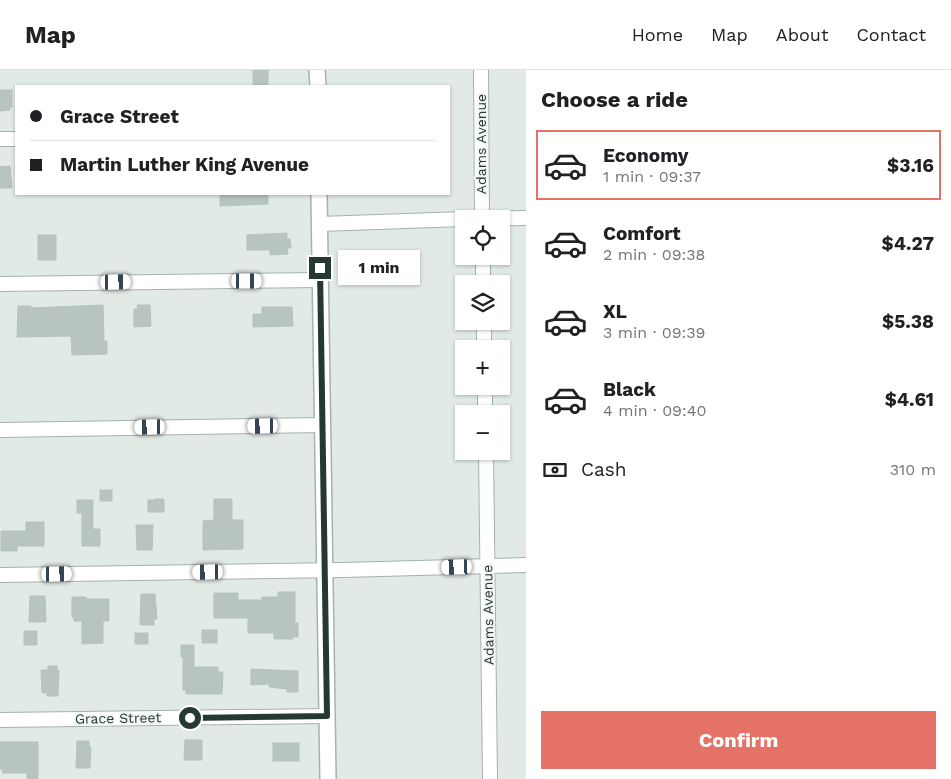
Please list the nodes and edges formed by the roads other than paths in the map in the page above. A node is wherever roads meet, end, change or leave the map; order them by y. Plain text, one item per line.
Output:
1 (317, 70) edge
2 (481, 70) edge
3 (318, 85) edge
4 (0, 139) edge
5 (15, 139) edge
6 (319, 195) edge
7 (482, 210) edge
8 (510, 218) edge
9 (526, 218) edge
10 (455, 219) edge
11 (320, 224) junction
12 (320, 280) junction
13 (0, 284) edge
14 (323, 425) junction
15 (0, 430) edge
16 (486, 460) edge
17 (487, 565) junction
18 (526, 565) edge
19 (325, 570) junction
20 (0, 575) edge
21 (327, 716) junction
22 (0, 720) edge
23 (328, 779) edge
24 (490, 779) edge

1 - 3 street
2 - 7 street, Adams Avenue
4 - 5 street
6 - 11 street
8 - 9 street
10 - 11 street
11 - 12 street
12 - 13 street
12 - 14 street
14 - 15 street
14 - 19 street
16 - 17 street, Adams Avenue
17 - 18 street
17 - 19 street
17 - 24 street, Adams Avenue
19 - 20 street
19 - 21 street
21 - 22 street, Grace Street
21 - 23 street

